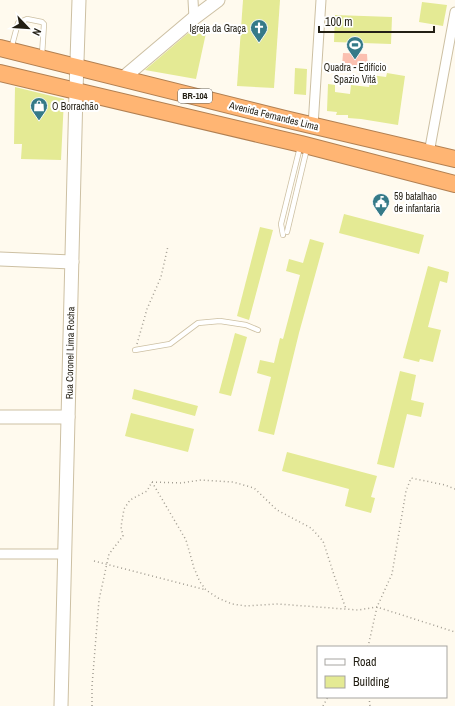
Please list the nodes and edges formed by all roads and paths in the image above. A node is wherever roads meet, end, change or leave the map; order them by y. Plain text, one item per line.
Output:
1 (79, 0) edge
2 (193, 0) edge
3 (218, 0) edge
4 (321, 0) edge
5 (455, 12) edge
6 (194, 18) junction
7 (6, 49) edge
8 (42, 58) junction
9 (78, 67) junction
10 (0, 73) edge
11 (122, 78) junction
12 (76, 91) junction
13 (285, 119) junction
14 (313, 126) junction
15 (330, 130) junction
16 (304, 145) junction
17 (429, 154) junction
18 (455, 159) edge
19 (455, 184) edge
20 (168, 246) dead end
21 (0, 260) edge
22 (72, 262) junction
23 (258, 330) dead end
24 (135, 350) joint
25 (0, 416) edge
26 (68, 417) junction
27 (152, 482) junction
28 (455, 489) edge
29 (0, 554) edge
30 (65, 554) junction
31 (94, 561) dead end
32 (106, 565) junction
33 (206, 590) junction
34 (377, 607) junction
35 (346, 609) junction
36 (455, 632) edge
37 (368, 646) edge
38 (61, 706) edge
39 (92, 706) edge

1 - 9 street, Rua Coronel Lima Rocha
2 - 6 street
3 - 6 street
4 - 14 street
5 - 17 street
6 - 11 street
7 - 8 highway, Avenida Fernandes Lima / BR-104
7 - 8 lane
8 - 9 highway, Avenida Fernandes Lima / BR-104
9 - 11 highway, Avenida Fernandes Lima / BR-104
9 - 12 street, Rua Coronel Lima Rocha
10 - 12 highway, Avenida Fernandes Lima / BR-104
11 - 13 highway, Avenida Fernandes Lima / BR-104
12 - 16 highway, Avenida Fernandes Lima / BR-104
12 - 22 street, Rua Coronel Lima Rocha
13 - 14 highway, Avenida Fernandes Lima / BR-104
13 - 16 highway
14 - 15 highway, Avenida Fernandes Lima / BR-104
15 - 16 highway
15 - 17 highway, Avenida Fernandes Lima / BR-104
16 - 16 lane
16 - 19 highway, Avenida Fernandes Lima / BR-104
17 - 18 highway, Avenida Fernandes Lima / BR-104
20 - 24 path
21 - 22 street
22 - 26 street, Rua Coronel Lima Rocha
23 - 24 lane
25 - 26 street
26 - 30 street, Rua Coronel Lima Rocha
27 - 32 path
27 - 33 path
27 - 35 path
28 - 34 path
29 - 30 street
30 - 38 street, Rua Coronel Lima Rocha
31 - 32 path
32 - 33 path
32 - 39 path
33 - 35 path
34 - 35 path
34 - 36 path
34 - 37 path

